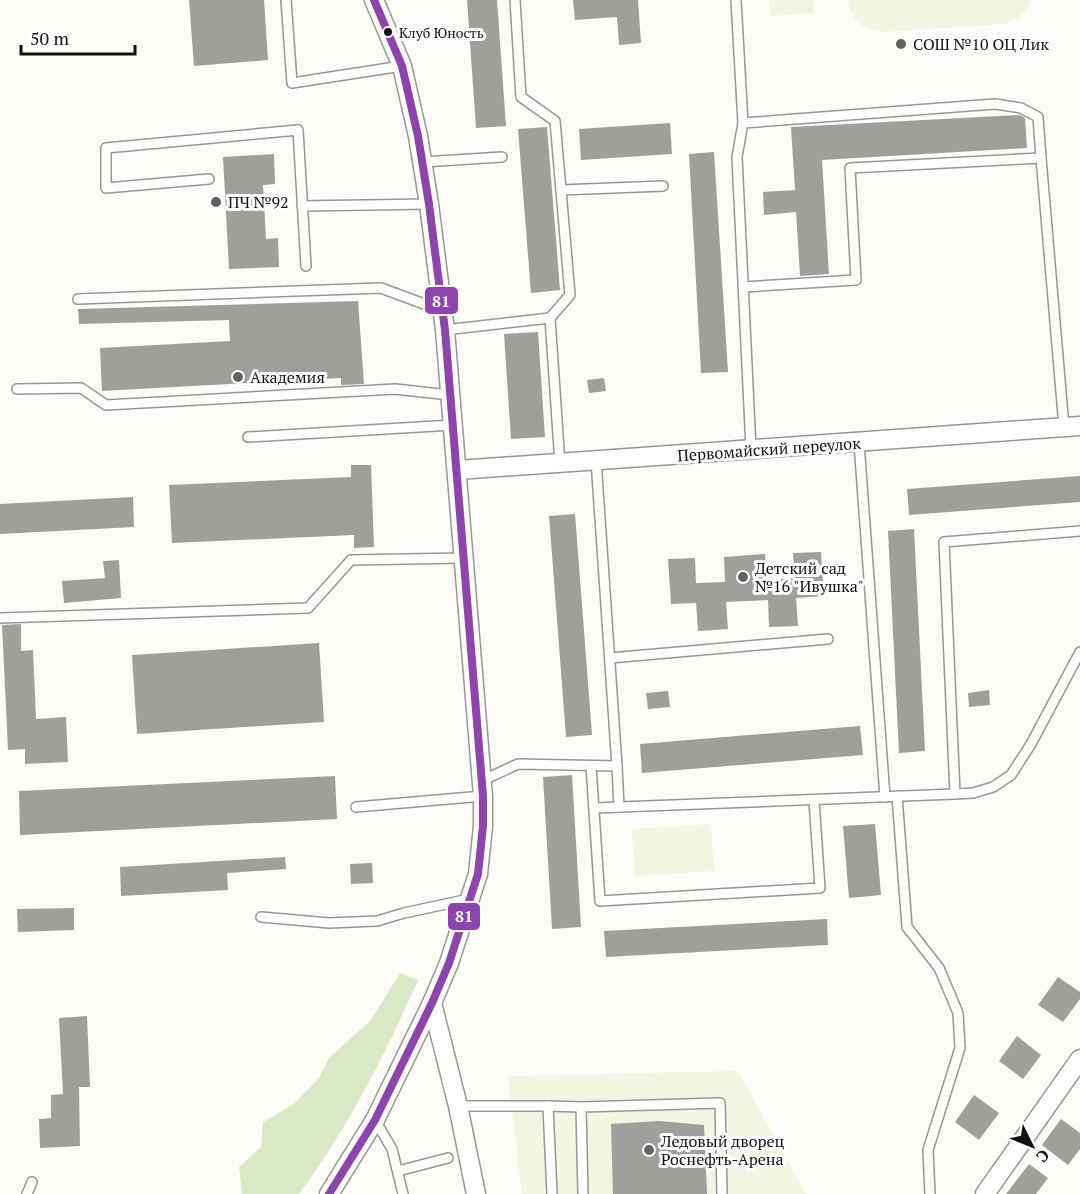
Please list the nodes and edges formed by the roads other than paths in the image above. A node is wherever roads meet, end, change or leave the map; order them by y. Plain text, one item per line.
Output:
1 (286, 0) edge
2 (374, 0) edge
3 (515, 0) edge
4 (736, 0) edge
5 (402, 66) junction
6 (743, 123) junction
7 (502, 157) dead end
8 (1041, 158) junction
9 (423, 162) junction
10 (209, 179) dead end
11 (663, 186) dead end
12 (561, 190) junction
13 (429, 204) junction
14 (302, 206) junction
15 (306, 267) dead end
16 (743, 287) junction
17 (78, 299) dead end
18 (443, 311) junction
19 (550, 318) junction
20 (445, 330) junction
21 (17, 388) dead end
22 (450, 396) junction
23 (453, 425) junction
24 (1072, 426) edge
25 (248, 437) dead end
26 (859, 443) junction
27 (751, 449) junction
28 (596, 460) junction
29 (560, 464) junction
30 (458, 470) junction
31 (1080, 531) edge
32 (463, 558) junction
33 (0, 618) edge
34 (828, 639) dead end
35 (1080, 652) edge
36 (610, 658) junction
37 (591, 766) junction
38 (616, 766) junction
39 (482, 788) junction
40 (955, 794) junction
41 (897, 796) junction
42 (885, 797) junction
43 (814, 800) junction
44 (356, 807) dead end
45 (619, 807) junction
46 (594, 808) junction
47 (469, 899) junction
48 (261, 917) dead end
49 (432, 1003) junction
50 (1080, 1059) edge
51 (458, 1106) junction
52 (548, 1106) junction
53 (581, 1107) junction
54 (375, 1120) junction
55 (448, 1158) dead end
56 (398, 1171) junction
57 (32, 1182) dead end
58 (27, 1194) edge
59 (329, 1194) edge
60 (403, 1194) edge
61 (476, 1194) edge
62 (552, 1194) edge
63 (583, 1194) edge
64 (722, 1194) edge
65 (930, 1194) edge
66 (985, 1194) edge

1 - 5 lane
2 - 5 street
3 - 12 lane
4 - 6 lane
5 - 9 street
6 - 8 lane
6 - 16 lane
7 - 9 lane
8 - 16 lane
8 - 24 lane
9 - 13 street
10 - 14 lane
11 - 12 lane
12 - 19 lane
13 - 14 lane
13 - 18 street
14 - 15 lane
16 - 27 lane
17 - 18 lane
18 - 20 street
19 - 20 lane
19 - 29 lane
20 - 22 street
21 - 22 lane
22 - 23 street
23 - 25 lane
23 - 30 street
24 - 26 street, Первомайский переулок
26 - 27 street, Первомайский переулок
26 - 42 lane
27 - 28 street, Первомайский переулок
28 - 29 street, Первомайский переулок
28 - 36 lane
29 - 30 street, Первомайский переулок
30 - 32 street
31 - 40 lane
32 - 33 lane
32 - 39 street
34 - 36 lane
35 - 40 lane
36 - 38 lane
37 - 38 lane
37 - 39 lane
37 - 46 lane
38 - 45 lane
39 - 44 lane
39 - 47 street
40 - 41 lane
41 - 42 lane
41 - 65 lane
42 - 43 lane
43 - 45 lane
43 - 46 lane
45 - 46 lane
47 - 48 lane
47 - 49 street
49 - 51 street
49 - 54 street
50 - 66 street
51 - 52 lane
51 - 61 street
52 - 53 lane
52 - 62 lane
53 - 63 lane
53 - 64 lane
54 - 56 lane
54 - 59 street
55 - 56 lane
56 - 60 lane
57 - 58 lane

